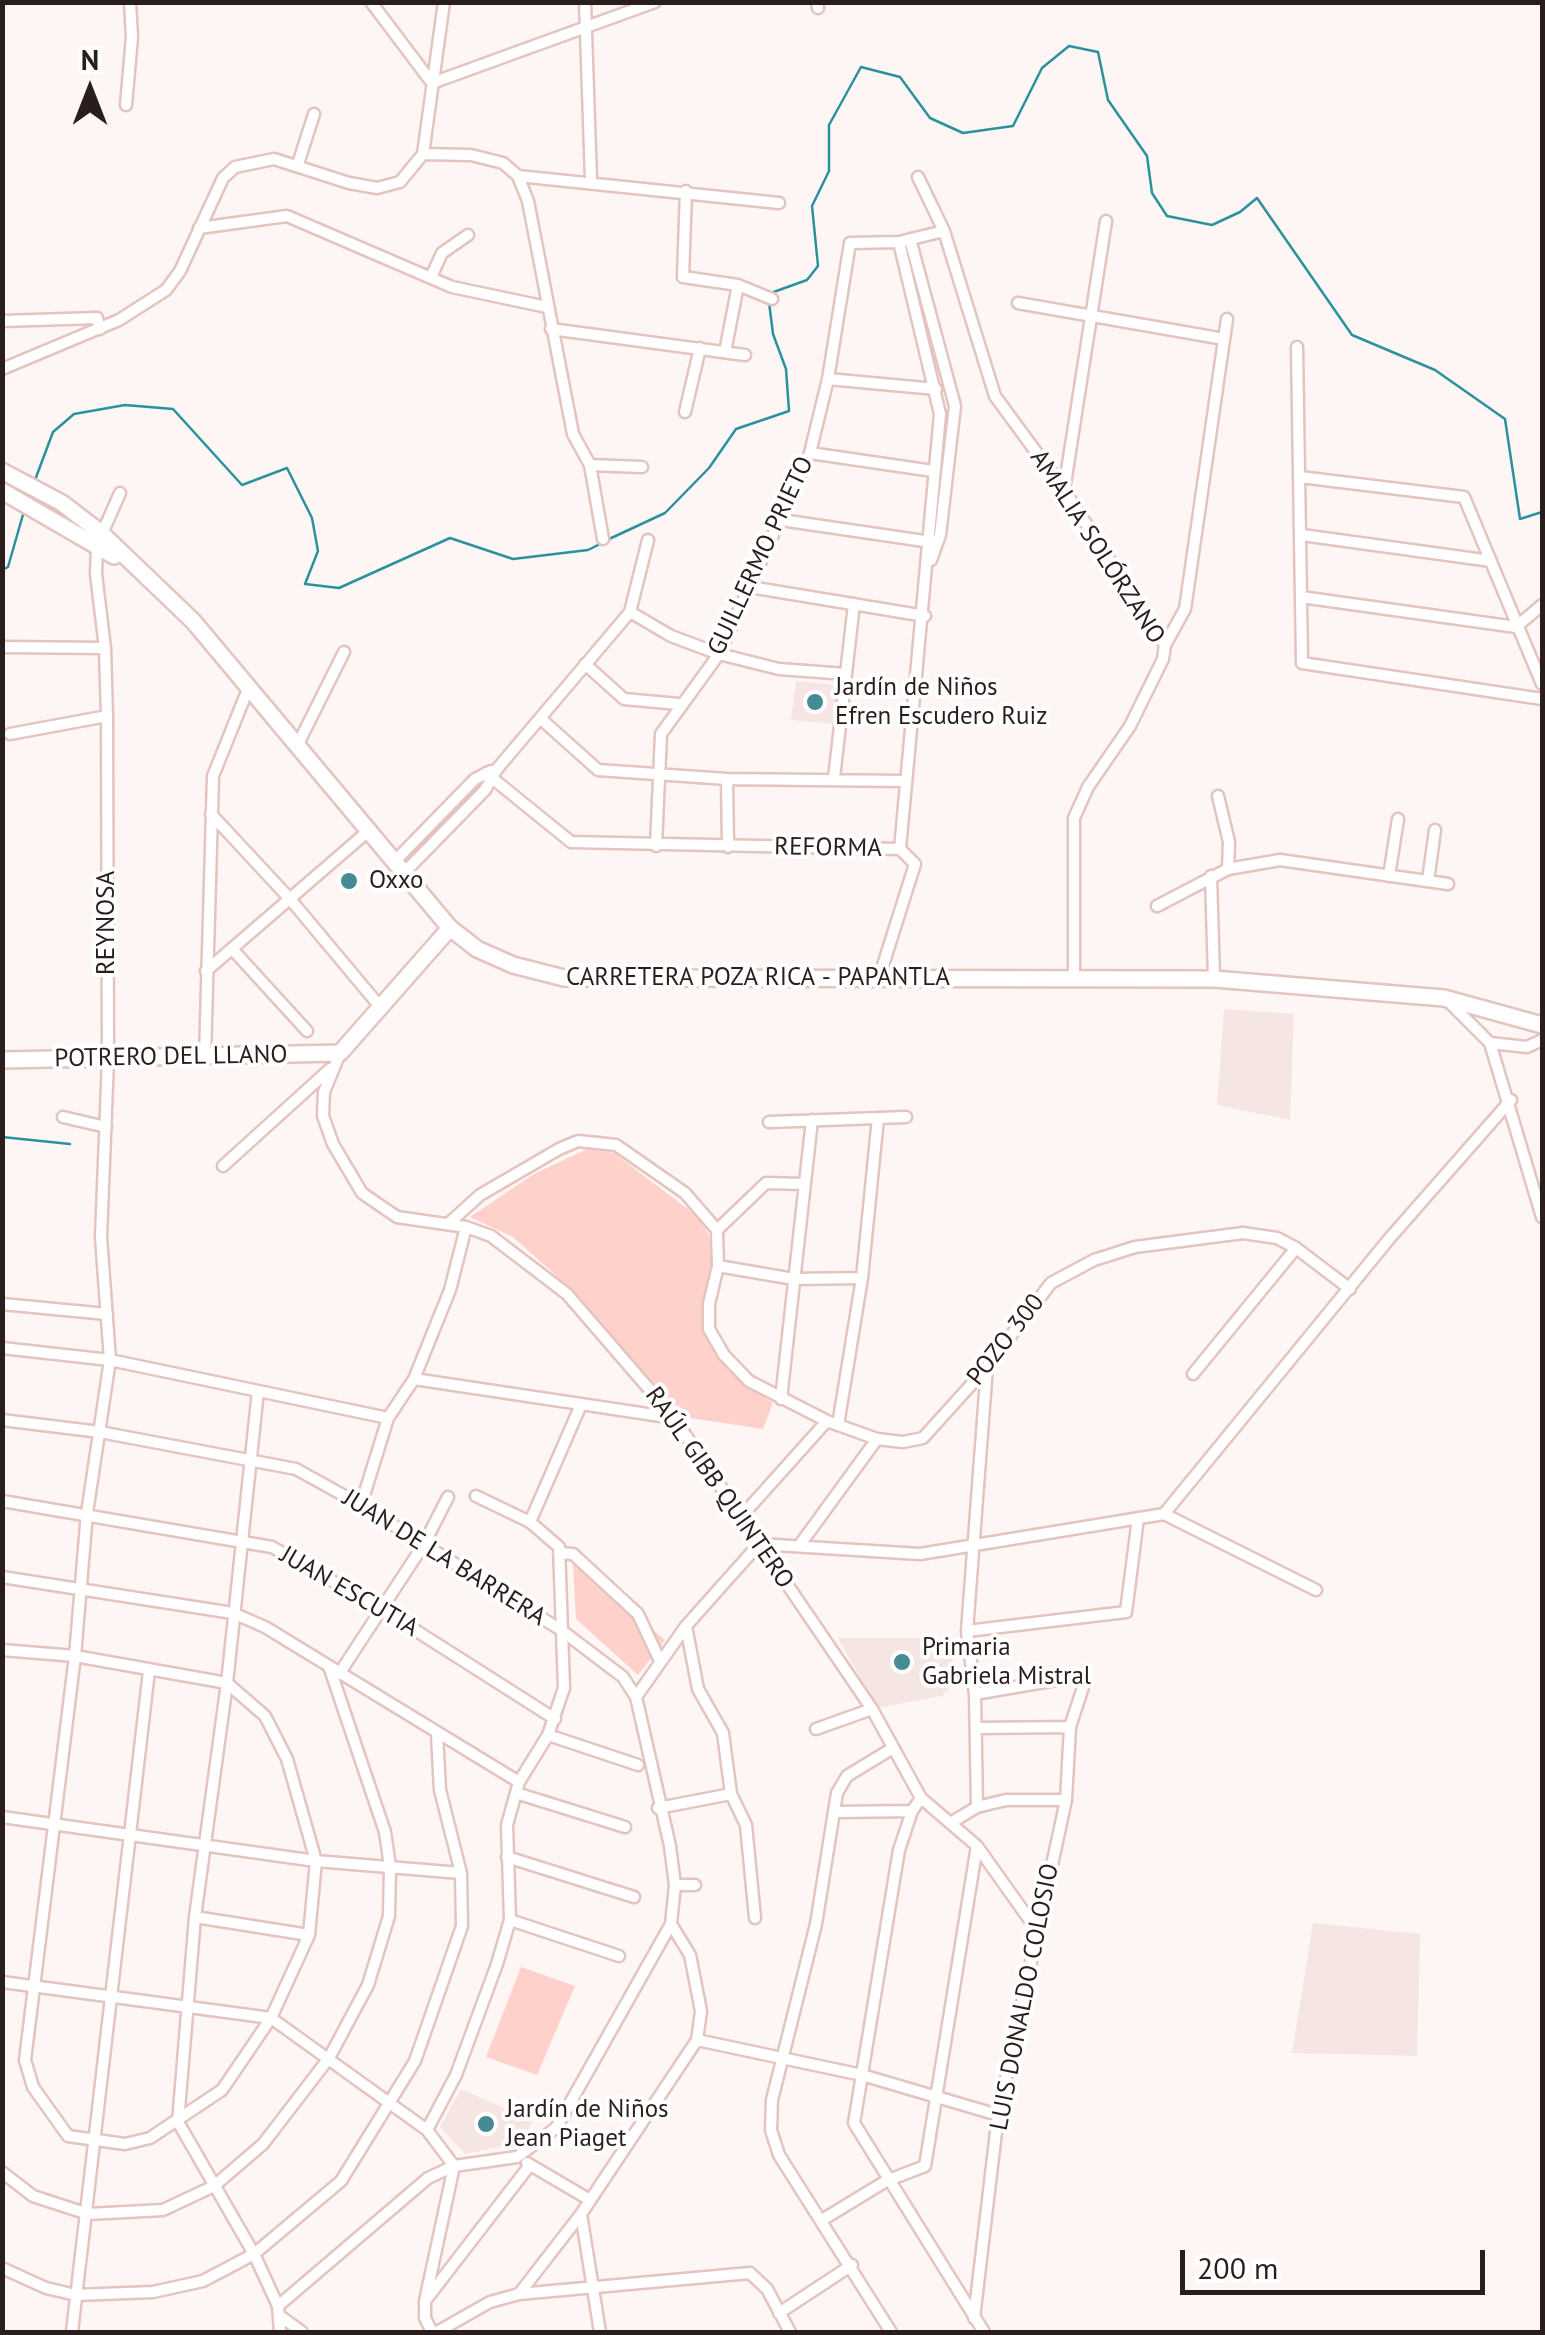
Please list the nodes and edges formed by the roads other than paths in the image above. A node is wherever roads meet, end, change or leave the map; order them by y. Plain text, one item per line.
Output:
1 (130, 2) edge
2 (371, 2) edge
3 (444, 2) edge
4 (585, 2) edge
5 (654, 2) edge
6 (585, 29) junction
7 (432, 83) junction
8 (126, 106) dead end
9 (314, 114) dead end
10 (423, 154) junction
11 (298, 164) junction
12 (518, 176) junction
13 (918, 177) dead end
14 (591, 180) junction
15 (686, 191) junction
16 (779, 203) dead end
17 (1106, 221) dead end
18 (199, 228) junction
19 (944, 231) junction
20 (468, 234) dead end
21 (904, 241) junction
22 (910, 261) junction
23 (430, 277) junction
24 (738, 286) junction
25 (772, 300) dead end
26 (1018, 303) dead end
27 (547, 307) junction
28 (1090, 314) junction
29 (1227, 318) dead end
30 (2, 321) edge
31 (100, 329) junction
32 (551, 329) junction
33 (1224, 339) junction
34 (1297, 346) dead end
35 (700, 348) junction
36 (725, 352) junction
37 (745, 355) dead end
38 (2, 369) edge
39 (828, 379) junction
40 (936, 389) junction
41 (684, 412) dead end
42 (810, 453) junction
43 (590, 464) junction
44 (642, 468) dead end
45 (933, 471) junction
46 (4, 472) edge
47 (1300, 477) junction
48 (1064, 490) junction
49 (2, 492) edge
50 (120, 493) dead end
51 (781, 520) junction
52 (1302, 535) junction
53 (99, 539) junction
54 (603, 539) dead end
55 (648, 540) dead end
56 (932, 542) junction
57 (1491, 561) junction
58 (750, 587) junction
59 (1302, 597) junction
60 (854, 604) junction
61 (1542, 604) edge
62 (630, 612) junction
63 (925, 616) junction
64 (1516, 627) junction
65 (1164, 645) junction
66 (2, 648) edge
67 (106, 648) junction
68 (344, 652) dead end
69 (719, 654) junction
70 (585, 664) junction
71 (846, 674) junction
72 (1542, 684) edge
73 (248, 688) junction
74 (1542, 699) edge
75 (679, 704) junction
76 (107, 716) junction
77 (541, 718) junction
78 (10, 734) dead end
79 (297, 746) junction
80 (491, 774) junction
81 (656, 774) junction
82 (834, 778) junction
83 (727, 779) junction
84 (905, 781) junction
85 (1218, 796) dead end
86 (442, 813) junction
87 (210, 814) junction
88 (1398, 819) dead end
89 (453, 824) junction
90 (1436, 830) dead end
91 (366, 833) junction
92 (656, 846) junction
93 (728, 847) junction
94 (900, 849) junction
95 (399, 868) junction
96 (1228, 869) junction
97 (1211, 876) junction
98 (1389, 876) junction
99 (1428, 881) junction
100 (1448, 884) dead end
101 (290, 899) junction
102 (1157, 906) dead end
103 (450, 928) junction
104 (234, 951) junction
105 (206, 971) junction
106 (879, 978) junction
107 (1074, 979) junction
108 (1214, 980) junction
109 (1444, 998) junction
110 (382, 1009) junction
111 (1539, 1019) edge
112 (307, 1031) dead end
113 (1542, 1040) edge
114 (1490, 1043) junction
115 (204, 1056) junction
116 (337, 1059) junction
117 (2, 1060) edge
118 (108, 1060) junction
119 (1511, 1100) junction
120 (63, 1117) dead end
121 (906, 1117) dead end
122 (878, 1118) junction
123 (812, 1120) junction
124 (769, 1122) dead end
125 (106, 1127) junction
126 (223, 1166) dead end
127 (804, 1184) junction
128 (1542, 1217) edge
129 (448, 1224) junction
130 (466, 1227) junction
131 (717, 1230) junction
132 (1296, 1248) junction
133 (718, 1266) junction
134 (862, 1278) junction
135 (794, 1279) junction
136 (1350, 1289) junction
137 (2, 1304) edge
138 (107, 1314) junction
139 (2, 1348) edge
140 (110, 1360) junction
141 (987, 1367) junction
142 (1193, 1374) dead end
143 (414, 1379) junction
144 (258, 1391) junction
145 (781, 1399) junction
146 (580, 1406) junction
147 (388, 1418) junction
148 (674, 1418) junction
149 (2, 1420) edge
150 (832, 1423) junction
151 (100, 1432) junction
152 (877, 1439) junction
153 (250, 1461) junction
154 (476, 1496) dead end
155 (448, 1497) dead end
156 (2, 1501) edge
157 (361, 1504) junction
158 (87, 1513) junction
159 (1164, 1514) junction
160 (740, 1518) junction
161 (1138, 1518) junction
162 (530, 1522) junction
163 (243, 1540) junction
164 (424, 1544) junction
165 (759, 1544) junction
166 (799, 1546) junction
167 (973, 1548) junction
168 (561, 1553) junction
169 (2, 1576) edge
170 (83, 1586) junction
171 (1316, 1590) dead end
172 (382, 1610) junction
173 (233, 1613) junction
174 (686, 1626) junction
175 (561, 1630) junction
176 (967, 1630) junction
177 (3, 1650) edge
178 (75, 1656) junction
179 (2, 1659) edge
180 (660, 1661) junction
181 (148, 1670) junction
182 (334, 1672) junction
183 (227, 1684) junction
184 (975, 1694) junction
185 (636, 1697) junction
186 (872, 1709) junction
187 (555, 1719) junction
188 (1070, 1727) junction
189 (976, 1728) junction
190 (816, 1729) dead end
191 (437, 1734) junction
192 (548, 1735) junction
193 (893, 1748) junction
194 (638, 1765) dead end
195 (518, 1787) junction
196 (732, 1794) junction
197 (922, 1798) junction
198 (1066, 1800) junction
199 (658, 1808) junction
200 (977, 1808) junction
201 (912, 1811) junction
202 (835, 1812) junction
203 (2, 1817) edge
204 (952, 1822) junction
205 (52, 1823) junction
206 (625, 1827) dead end
207 (132, 1834) junction
208 (205, 1845) junction
209 (977, 1846) junction
210 (507, 1857) junction
211 (316, 1861) junction
212 (390, 1866) junction
213 (461, 1873) junction
214 (675, 1885) junction
215 (695, 1885) dead end
216 (634, 1897) dead end
217 (196, 1918) junction
218 (754, 1918) dead end
219 (510, 1920) junction
220 (671, 1924) junction
221 (1036, 1928) junction
222 (309, 1935) junction
223 (620, 1956) dead end
224 (2, 1982) edge
225 (35, 1987) junction
226 (110, 1996) junction
227 (187, 2007) junction
228 (272, 2018) junction
229 (697, 2040) junction
230 (329, 2058) junction
231 (785, 2058) junction
232 (862, 2075) junction
233 (936, 2100) junction
234 (390, 2104) junction
235 (998, 2115) junction
236 (178, 2122) junction
237 (427, 2130) junction
238 (94, 2143) junction
239 (517, 2157) junction
240 (530, 2165) junction
241 (454, 2166) junction
242 (2, 2172) edge
243 (886, 2181) junction
244 (214, 2186) junction
245 (590, 2200) junction
246 (88, 2214) junction
247 (581, 2214) junction
248 (822, 2220) junction
249 (254, 2254) junction
250 (852, 2265) junction
251 (2, 2268) edge
252 (596, 2288) junction
253 (519, 2294) junction
254 (76, 2295) junction
255 (425, 2302) junction
256 (279, 2311) junction
257 (779, 2312) junction
258 (974, 2318) junction
259 (72, 2332) edge
260 (280, 2332) edge
261 (302, 2332) edge
262 (434, 2332) edge
263 (600, 2332) edge
264 (790, 2332) edge
265 (892, 2332) edge
266 (984, 2332) edge

1 - 8 street
2 - 7 street
3 - 7 street
4 - 6 street
5 - 6 street
6 - 7 street
6 - 14 street
7 - 10 street
9 - 11 street
10 - 11 street
10 - 12 street
11 - 18 street
12 - 14 street
12 - 27 street
13 - 19 street, AMALIA SOLÓRZANO
14 - 15 street
15 - 16 street
15 - 24 street
17 - 28 street
18 - 23 street
18 - 31 street
19 - 21 street
19 - 48 street, AMALIA SOLÓRZANO
20 - 23 street
21 - 22 street, REFORMA
21 - 39 street, GUILLERMO PRIETO
22 - 40 street, REFORMA
22 - 56 street, REFORMA
23 - 27 street
24 - 25 street
24 - 36 street
26 - 28 street
27 - 32 street
28 - 33 street
28 - 48 street
29 - 33 street
30 - 31 street
31 - 38 street
32 - 35 street
32 - 43 street
33 - 65 street
34 - 47 street
35 - 36 street
35 - 41 street
36 - 37 street
39 - 40 street
39 - 42 street, GUILLERMO PRIETO
40 - 45 street, REFORMA
42 - 45 street
42 - 51 street, GUILLERMO PRIETO
43 - 44 street
43 - 54 street
45 - 56 street, REFORMA
46 - 53 main road
47 - 52 street
47 - 57 street
48 - 65 street, AMALIA SOLÓRZANO
49 - 53 main road
50 - 53 street
51 - 56 street
51 - 58 street, GUILLERMO PRIETO
52 - 57 street
52 - 59 street
53 - 67 street, REYNOSA
53 - 73 main road, CARRETERA POZA RICA - PAPANTLA
55 - 62 street
56 - 63 street, REFORMA
57 - 64 street
58 - 60 street
58 - 69 street, GUILLERMO PRIETO
59 - 64 street
59 - 74 street
60 - 63 street
60 - 71 street
61 - 64 street
62 - 69 street
62 - 70 street
63 - 84 street, REFORMA
64 - 72 street
65 - 107 street, AMALIA SOLÓRZANO
66 - 67 street
67 - 76 street, REYNOSA
68 - 79 street
69 - 71 street
69 - 75 street, GUILLERMO PRIETO
70 - 75 street
70 - 77 street
71 - 82 street
73 - 79 main road, CARRETERA POZA RICA - PAPANTLA
73 - 87 street
75 - 81 street, GUILLERMO PRIETO
76 - 78 street
76 - 118 street, REYNOSA
77 - 80 street
77 - 81 street
79 - 91 main road, CARRETERA POZA RICA - PAPANTLA
80 - 86 street
80 - 89 street
80 - 92 street, REFORMA
81 - 83 street
81 - 92 street, GUILLERMO PRIETO
82 - 83 street
82 - 84 street
83 - 93 street
84 - 94 street, REFORMA
85 - 96 street
86 - 89 street
86 - 95 street
87 - 101 street
87 - 105 street
88 - 98 street
89 - 95 street
90 - 99 street
91 - 95 main road, CARRETERA POZA RICA - PAPANTLA
91 - 101 street
92 - 93 street, REFORMA
93 - 94 street, REFORMA
94 - 106 street
95 - 103 main road, CARRETERA POZA RICA - PAPANTLA
96 - 97 street
96 - 98 street
97 - 102 street
97 - 108 street
98 - 99 street
99 - 100 street
101 - 104 street
101 - 110 street
103 - 106 main road, CARRETERA POZA RICA - PAPANTLA
103 - 110 main road
104 - 105 street
104 - 112 street
105 - 115 street
106 - 107 main road, CARRETERA POZA RICA - PAPANTLA
107 - 108 main road, CARRETERA POZA RICA - PAPANTLA
108 - 109 main road, CARRETERA POZA RICA - PAPANTLA
109 - 111 main road, CARRETERA POZA RICA - PAPANTLA
109 - 114 street
110 - 116 main road
113 - 114 street
114 - 119 street
115 - 116 main road, POTRERO DEL LLANO
115 - 118 main road, POTRERO DEL LLANO
116 - 126 street
116 - 129 street
117 - 118 main road, POTRERO DEL LLANO
118 - 125 street, REYNOSA
119 - 128 street
119 - 136 street
120 - 125 street
121 - 122 street
122 - 123 street
122 - 134 street
123 - 124 street
123 - 127 street
125 - 138 street, REYNOSA
127 - 131 street
127 - 135 street
129 - 130 street
129 - 131 street
130 - 143 street
130 - 148 street, RAÚL GIBB QUINTERO
131 - 133 street
132 - 136 street, POZO 300
132 - 141 street, POZO 300
132 - 142 street
133 - 135 street
133 - 145 street, POZO 300
134 - 135 street
134 - 150 street
135 - 145 street
136 - 159 street
137 - 138 street
138 - 140 street, REYNOSA
139 - 140 street
140 - 144 street
140 - 151 street, REYNOSA
141 - 152 street, POZO 300
141 - 167 street
143 - 146 street
143 - 147 street
144 - 147 street
144 - 153 street
145 - 150 street, POZO 300
146 - 148 street
146 - 162 street
147 - 157 street
148 - 160 street, RAÚL GIBB QUINTERO
149 - 151 street, JUAN DE LA BARRERA
150 - 152 street, POZO 300
150 - 160 street
151 - 153 street, JUAN DE LA BARRERA
151 - 158 street, REYNOSA
152 - 166 street
153 - 157 street, JUAN DE LA BARRERA
153 - 163 street
154 - 162 street
155 - 164 street
156 - 158 street, JUAN ESCUTIA
157 - 164 street, JUAN DE LA BARRERA
158 - 163 street, JUAN ESCUTIA
158 - 170 street, REYNOSA
159 - 161 street
159 - 171 street
160 - 165 street, RAÚL GIBB QUINTERO
161 - 167 street
161 - 176 street
162 - 168 street
163 - 172 street, JUAN ESCUTIA
163 - 173 street
164 - 172 street
164 - 175 street, JUAN DE LA BARRERA
165 - 166 street
165 - 174 street
165 - 186 street, RAÚL GIBB QUINTERO
166 - 167 street
167 - 176 street
168 - 175 street
168 - 180 street
169 - 170 street
170 - 173 street
170 - 178 street, REYNOSA
172 - 182 street
172 - 187 street, JUAN ESCUTIA
173 - 182 street
173 - 183 street
174 - 180 street
174 - 196 street
175 - 185 street, JUAN DE LA BARRERA
175 - 187 street
176 - 184 street
177 - 178 street
177 - 179 street
178 - 181 street
178 - 205 street, REYNOSA
180 - 185 street
181 - 183 street
181 - 207 street
182 - 191 street
182 - 212 street
183 - 208 street
183 - 211 street
184 - 188 street, LUIS DONALDO COLOSIO
184 - 189 street
185 - 199 street
186 - 190 street
186 - 193 street, RAÚL GIBB QUINTERO
187 - 192 street
188 - 189 street
188 - 198 street, LUIS DONALDO COLOSIO
189 - 200 street
191 - 195 street
191 - 213 street
192 - 194 street
192 - 195 street
193 - 197 street, RAÚL GIBB QUINTERO
193 - 202 street
195 - 206 street
195 - 210 street
196 - 199 street
196 - 218 street
197 - 201 street
197 - 204 street
198 - 200 street
198 - 221 street, LUIS DONALDO COLOSIO
199 - 214 street
200 - 204 street
201 - 202 street
201 - 232 street
202 - 231 street
203 - 205 street
204 - 209 street
205 - 207 street
205 - 225 street, REYNOSA
207 - 208 street
207 - 226 street
208 - 211 street
208 - 217 street
209 - 221 street
209 - 233 street
210 - 216 street
210 - 219 street
211 - 212 street
211 - 222 street
212 - 213 street
212 - 230 street
213 - 234 street
214 - 215 street
214 - 220 street
217 - 222 street
217 - 227 street
219 - 223 street
219 - 237 street
220 - 229 street
220 - 239 street
221 - 235 street, LUIS DONALDO COLOSIO
222 - 228 street
224 - 225 street
225 - 226 street
225 - 238 street, REYNOSA
226 - 227 street
226 - 238 street
227 - 228 street
227 - 236 street
228 - 230 street
228 - 236 street
229 - 231 street
229 - 245 street
230 - 234 street
230 - 244 street
231 - 232 street
231 - 248 street
232 - 233 street
232 - 243 street
233 - 235 street
233 - 243 street
234 - 237 street
234 - 249 street
235 - 258 street, LUIS DONALDO COLOSIO
236 - 238 street
236 - 244 street
237 - 241 street
238 - 246 street
239 - 240 street
239 - 241 street
240 - 245 street
240 - 255 street
241 - 255 street
241 - 256 street
242 - 246 street
243 - 248 street
243 - 258 street
244 - 246 street
244 - 249 street
245 - 247 street
246 - 254 street
247 - 252 street
247 - 253 street
248 - 250 street
249 - 254 street
249 - 256 street
250 - 257 street
250 - 265 street
251 - 254 street
252 - 253 street
252 - 257 street
252 - 263 street
253 - 262 street
254 - 259 street
255 - 262 street
256 - 260 street
256 - 261 street
257 - 264 street
258 - 266 street

